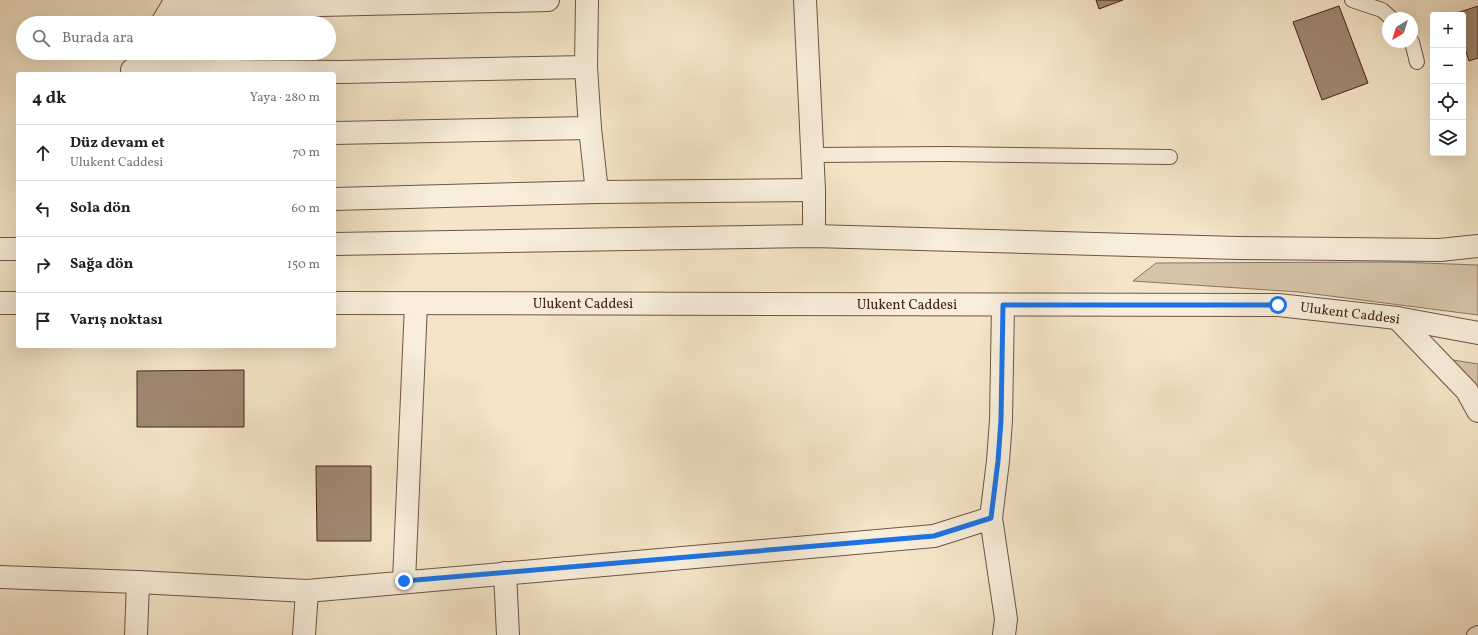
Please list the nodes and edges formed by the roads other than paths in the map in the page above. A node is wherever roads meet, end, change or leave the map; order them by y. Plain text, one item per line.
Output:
1 (548, 0) edge
2 (587, 0) edge
3 (805, 0) edge
4 (1352, 0) edge
5 (175, 2) edge
6 (1384, 12) edge
7 (166, 16) edge
8 (1414, 48) edge
9 (1417, 62) dead end
10 (135, 66) edge
11 (586, 66) junction
12 (590, 128) junction
13 (336, 133) edge
14 (812, 155) junction
15 (1170, 157) dead end
16 (814, 190) junction
17 (597, 192) junction
18 (336, 199) edge
19 (814, 236) junction
20 (336, 244) edge
21 (1478, 246) edge
22 (0, 249) edge
23 (16, 249) edge
24 (0, 303) edge
25 (16, 303) edge
26 (336, 304) edge
27 (416, 304) junction
28 (1003, 305) junction
29 (1396, 318) junction
30 (1478, 333) edge
31 (1478, 411) edge
32 (991, 518) junction
33 (505, 573) junction
34 (0, 577) edge
35 (404, 581) junction
36 (138, 582) junction
37 (307, 590) junction
38 (1478, 633) edge
39 (136, 635) edge
40 (304, 635) edge
41 (508, 635) edge
42 (1004, 635) edge
43 (1474, 635) edge

1 - 5 street
2 - 11 street
3 - 14 street
4 - 6 lane
5 - 7 street
8 - 9 lane
10 - 11 street
11 - 12 street
12 - 13 street
12 - 17 street
14 - 15 lane
14 - 16 street
16 - 17 street
16 - 19 street
17 - 18 street
19 - 20 street
19 - 21 street
22 - 23 street
24 - 25 street
26 - 27 street, Ulukent Caddesi
27 - 28 street, Ulukent Caddesi
27 - 35 street
28 - 29 street, Ulukent Caddesi
28 - 32 street
29 - 30 street, Ulukent Caddesi
29 - 31 street
32 - 33 street
32 - 42 street
33 - 35 street
33 - 41 street
34 - 36 street
35 - 37 street
36 - 37 street
36 - 39 street
37 - 40 street
38 - 43 lane

